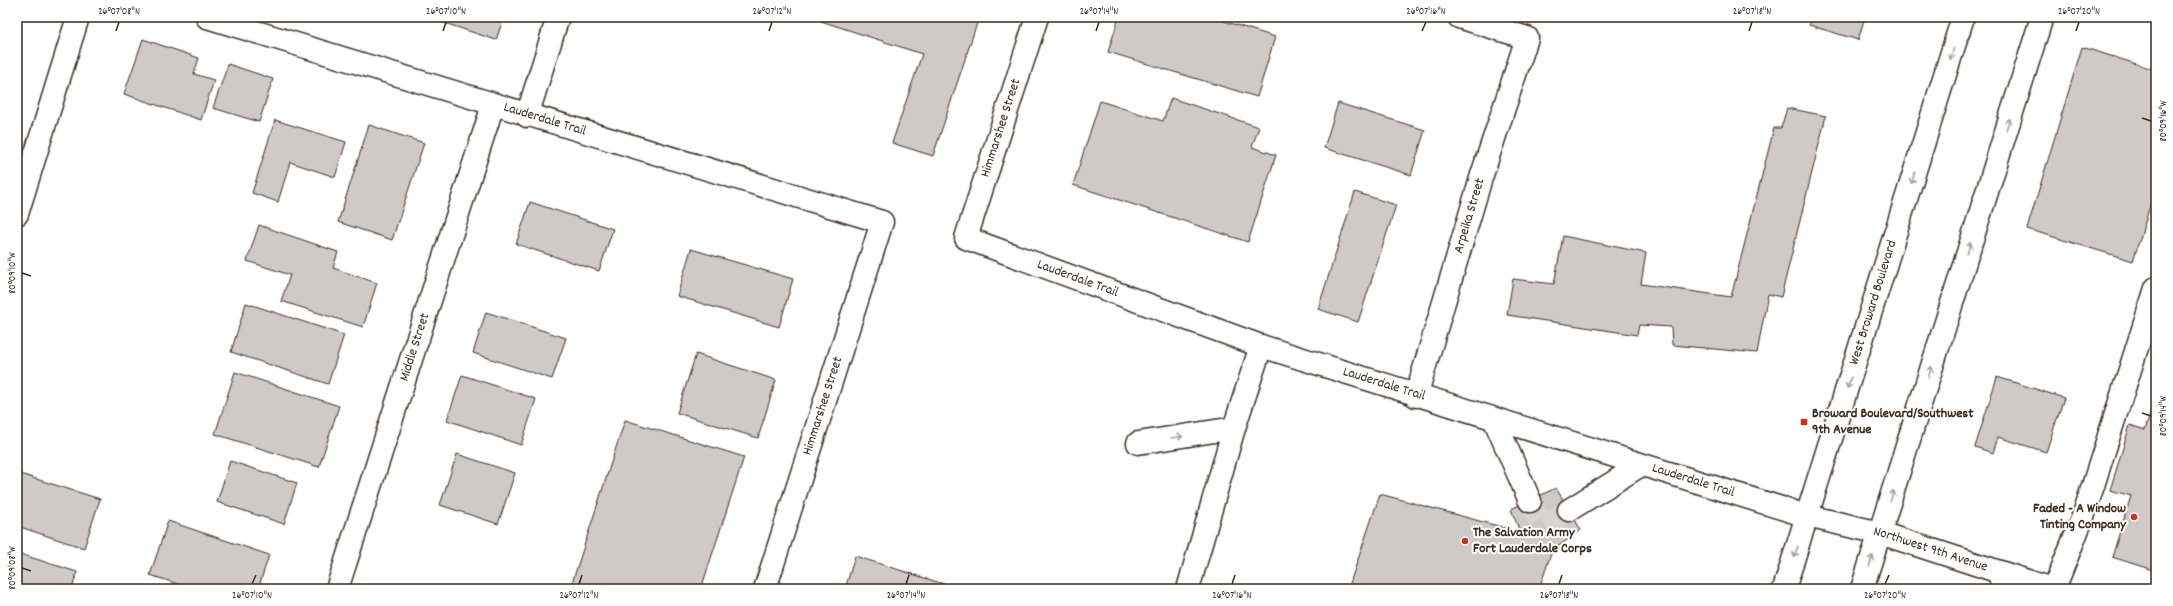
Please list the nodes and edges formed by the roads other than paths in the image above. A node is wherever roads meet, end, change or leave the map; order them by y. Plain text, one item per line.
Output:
1 (78, 17) edge
2 (207, 17) edge
3 (558, 17) edge
4 (1037, 17) edge
5 (1459, 17) edge
6 (1964, 17) edge
7 (2042, 17) edge
8 (493, 105) junction
9 (527, 116) junction
10 (17, 214) edge
11 (882, 222) joint
12 (966, 238) joint
13 (2156, 288) edge
14 (1261, 346) junction
15 (1416, 396) junction
16 (1495, 420) junction
17 (1234, 428) junction
18 (1138, 443) dead end
19 (1641, 465) junction
20 (1530, 501) tunnel mouth
21 (1569, 510) tunnel mouth
22 (1807, 516) junction
23 (1880, 533) junction
24 (2001, 580) edge
25 (337, 589) edge
26 (765, 589) edge
27 (1188, 589) edge
28 (1784, 589) edge
29 (1862, 589) edge
30 (2053, 589) edge

1 - 10 street
2 - 8 street, Lauderdale Trail
3 - 9 street
4 - 12 street, Himmarshee Street
5 - 15 street, Arpeika Street
6 -> 22 street, West Broward Boulevard
23 -> 7 street
8 - 9 street, Lauderdale Trail
8 - 25 street, Middle Street
9 - 11 street, Lauderdale Trail
11 - 26 street, Himmarshee Street
12 - 14 street, Lauderdale Trail
13 - 30 street
14 - 15 street, Lauderdale Trail
14 - 17 street
15 - 16 street, Lauderdale Trail
16 - 19 street, Lauderdale Trail
16 - 20 street
18 -> 17 street
17 - 27 street
19 - 21 street
19 - 22 street, Lauderdale Trail
22 - 23 street, Northwest 9th Avenue
22 -> 28 street, West Broward Boulevard
23 - 24 street, Northwest 9th Avenue
29 -> 23 street
24 - 30 street, Northwest 9th Avenue

